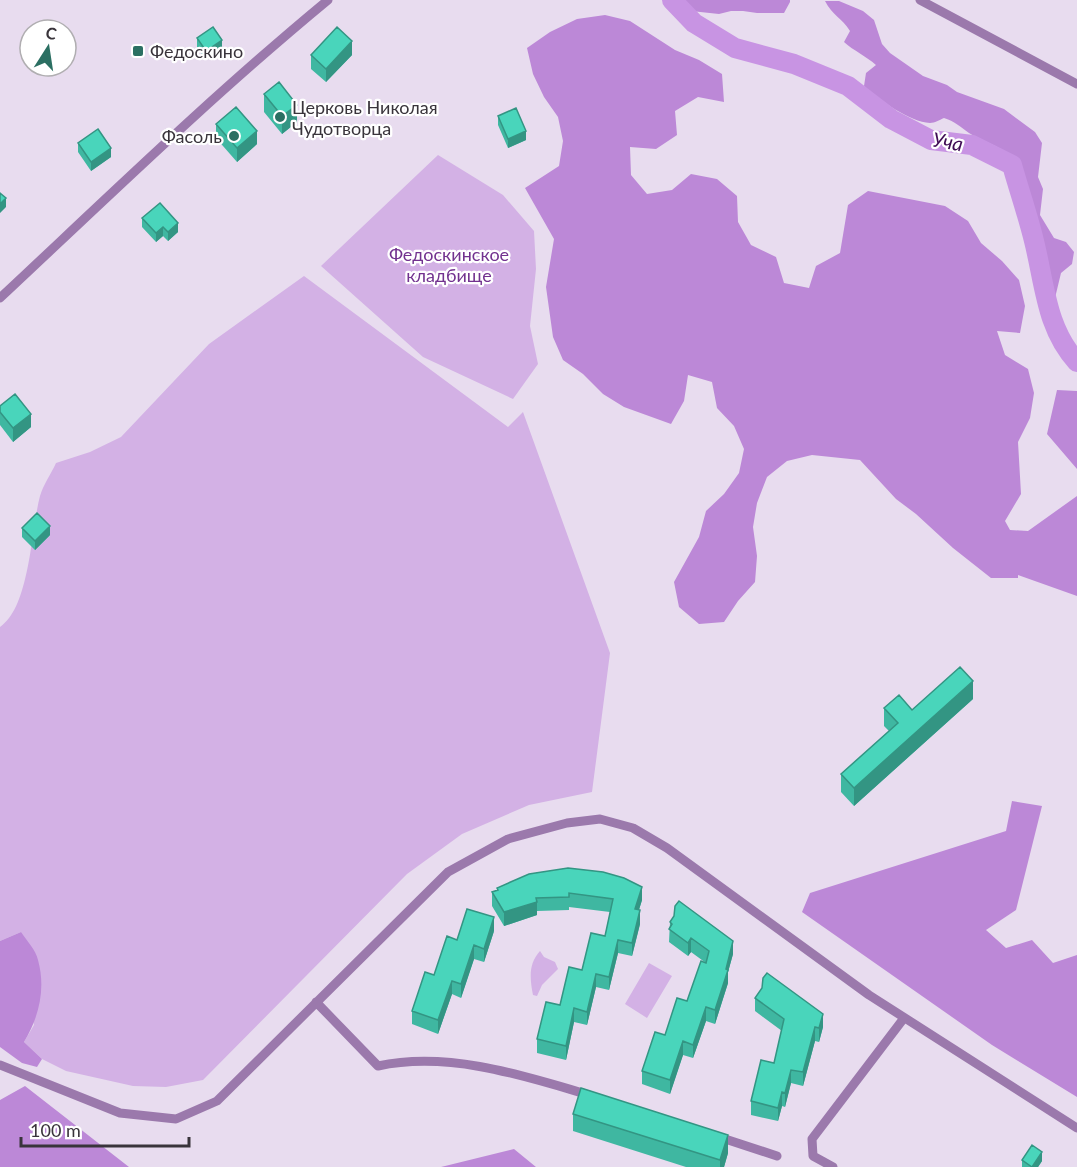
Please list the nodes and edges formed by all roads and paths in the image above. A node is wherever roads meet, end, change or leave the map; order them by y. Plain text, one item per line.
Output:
1 (328, 0) edge
2 (920, 0) edge
3 (1077, 84) edge
4 (0, 298) edge
5 (316, 1002) junction
6 (904, 1018) junction
7 (0, 1065) edge
8 (599, 1098) edge
9 (1077, 1128) edge
10 (709, 1134) edge
11 (777, 1156) dead end
12 (833, 1167) edge

1 - 4 street
2 - 3 street
5 - 6 street
5 - 7 street
5 - 8 street
6 - 9 street
6 - 12 street
10 - 11 street

